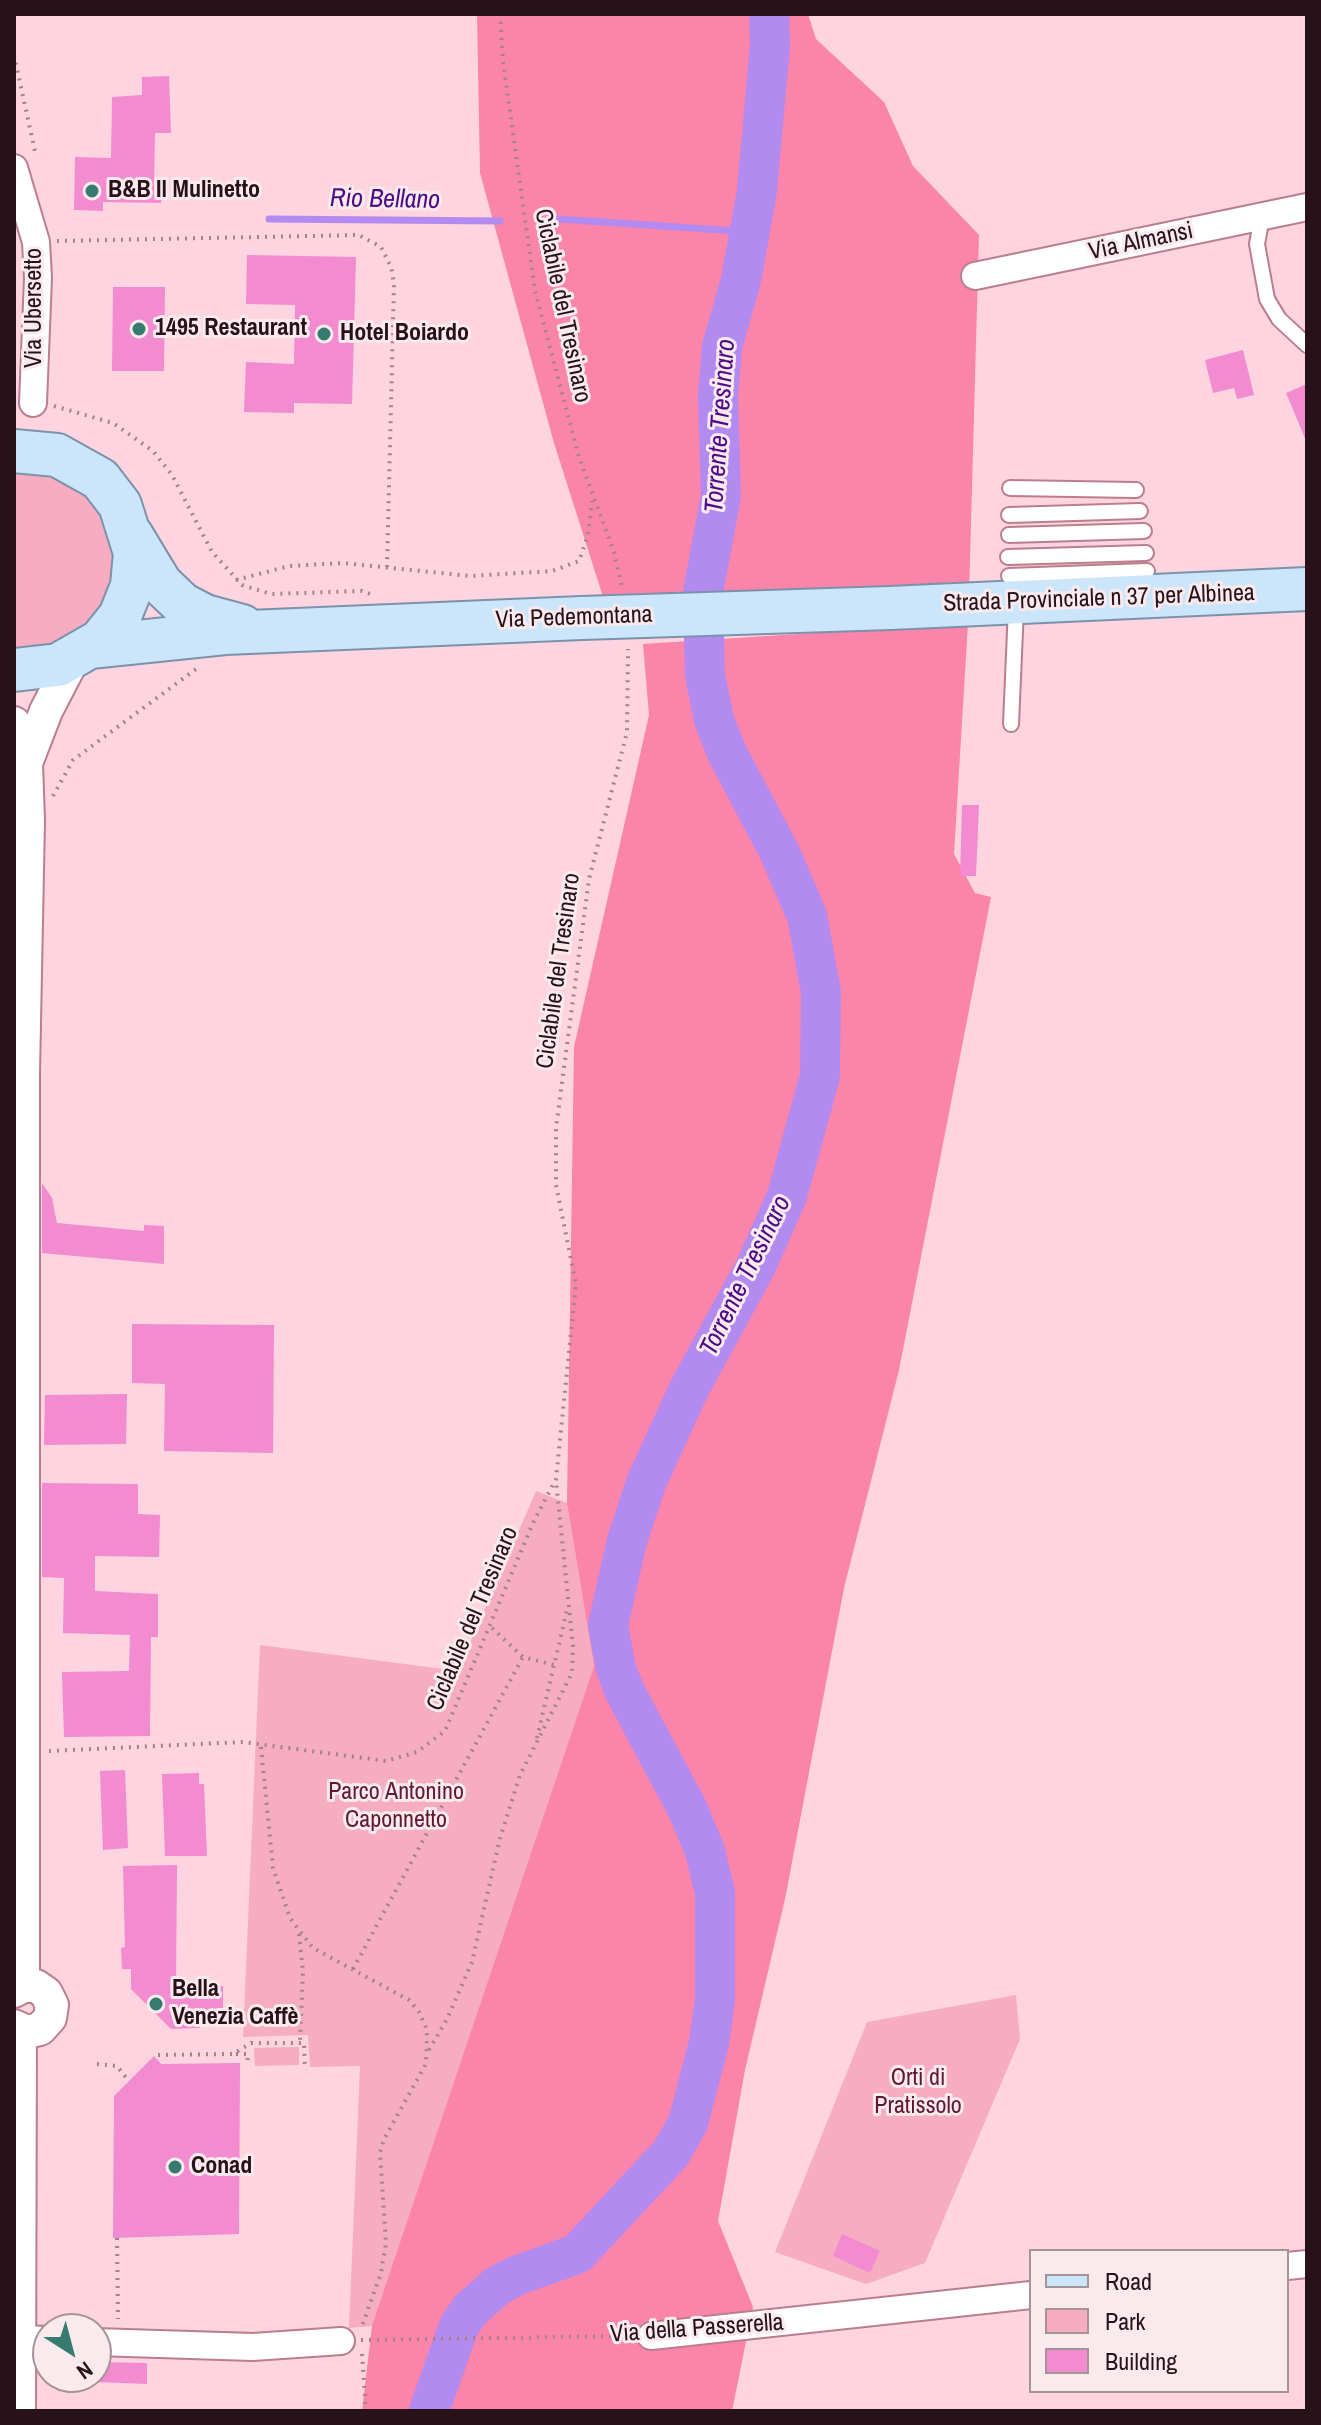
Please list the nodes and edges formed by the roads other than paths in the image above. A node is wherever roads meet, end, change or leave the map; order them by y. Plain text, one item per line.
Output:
1 (26, 166) edge
2 (1307, 207) edge
3 (1262, 217) junction
4 (975, 276) dead end
5 (1307, 345) edge
6 (33, 403) road end
7 (14, 451) edge
8 (1010, 488) dead end
9 (1136, 490) dead end
10 (1140, 511) dead end
11 (1009, 515) dead end
12 (1144, 531) dead end
13 (1009, 535) dead end
14 (132, 536) junction
15 (1146, 553) dead end
16 (1008, 557) dead end
17 (1147, 571) dead end
18 (1307, 589) edge
19 (1012, 590) junction
20 (890, 608) joint
21 (258, 631) junction
22 (82, 653) junction
23 (14, 670) edge
24 (14, 723) edge
25 (1011, 724) dead end
26 (26, 763) junction
27 (19, 1073) edge
28 (18, 1573) edge
29 (18, 1989) edge
30 (17, 2028) edge
31 (1029, 2295) edge
32 (33, 2313) edge
33 (112, 2335) edge
34 (651, 2336) road end
35 (351, 2341) road end
36 (32, 2349) edge
37 (19, 2411) edge

1 - 6 street, Via Ubersetto
2 - 3 street, Via Almansi
3 - 4 street, Via Almansi
3 - 5 lane
7 - 14 main road, Via Pedemontana
8 - 9 lane
10 - 11 lane
12 - 13 lane
14 - 21 main road, Via Pedemontana
14 - 22 main road, Via Pedemontana
15 - 16 lane
17 - 19 lane
18 - 19 main road, Strada Provinciale n 37 per Albinea
19 - 20 main road, Strada Provinciale n 37 per Albinea
19 - 25 lane
20 - 21 main road, Via Pedemontana, bridge
21 - 22 main road, Via Pedemontana
22 - 23 main road, Via Pedemontana
22 - 26 street
24 - 26 street
26 - 27 street
27 - 28 street
28 - 29 street
29 - 30 street
30 - 32 street
31 - 34 street, Via della Passerella
33 - 35 street
36 - 37 street

